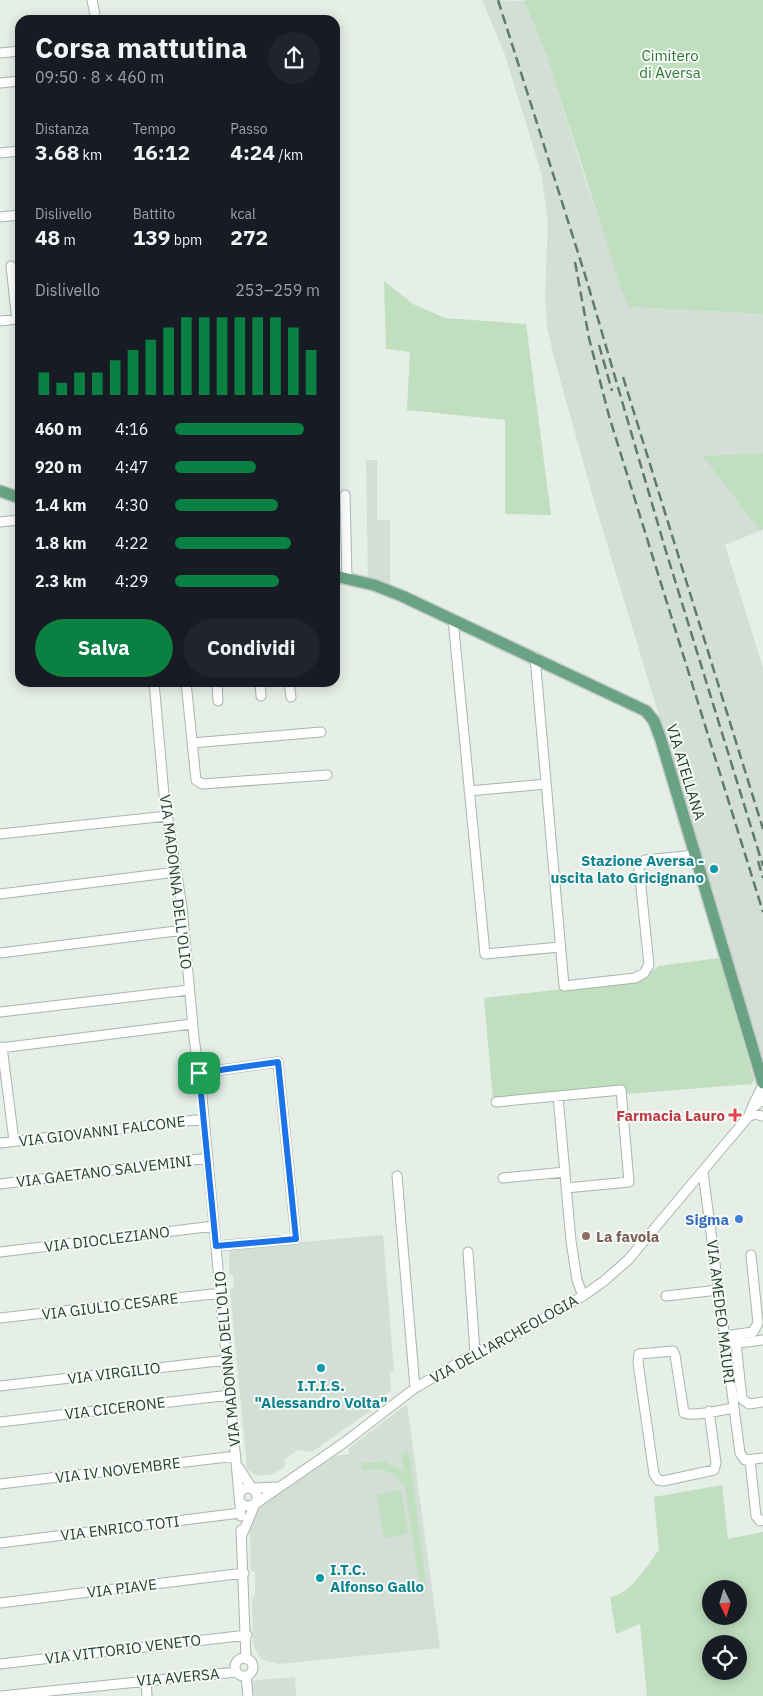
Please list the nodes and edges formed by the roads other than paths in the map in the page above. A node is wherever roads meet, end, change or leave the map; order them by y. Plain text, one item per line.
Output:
1 (92, 0) edge
2 (95, 15) edge
3 (15, 52) edge
4 (0, 53) edge
5 (15, 82) edge
6 (0, 83) edge
7 (15, 152) edge
8 (0, 153) edge
9 (15, 215) edge
10 (0, 216) edge
11 (11, 266) dead end
12 (15, 287) edge
13 (15, 319) edge
14 (0, 321) edge
15 (0, 491) edge
16 (345, 495) dead end
17 (15, 496) edge
18 (15, 520) edge
19 (0, 522) edge
20 (341, 578) edge
21 (453, 619) junction
22 (535, 658) junction
23 (154, 687) edge
24 (186, 687) edge
25 (217, 687) edge
26 (260, 687) edge
27 (289, 687) edge
28 (261, 696) dead end
29 (290, 697) dead end
30 (218, 701) dead end
31 (321, 732) dead end
32 (192, 743) junction
33 (327, 775) dead end
34 (546, 784) junction
35 (469, 791) junction
36 (167, 816) junction
37 (0, 834) edge
38 (695, 855) junction
39 (176, 872) junction
40 (0, 894) edge
41 (184, 930) junction
42 (560, 947) junction
43 (0, 953) edge
44 (189, 990) junction
45 (0, 1012) edge
46 (192, 1024) junction
47 (1, 1048) edge
48 (199, 1073) junction
49 (763, 1084) edge
50 (558, 1096) junction
51 (763, 1100) edge
52 (496, 1102) dead end
53 (763, 1109) edge
54 (754, 1114) edge
55 (204, 1119) junction
56 (14, 1141) junction
57 (0, 1143) edge
58 (208, 1158) junction
59 (565, 1172) junction
60 (703, 1172) junction
61 (397, 1176) dead end
62 (503, 1178) dead end
63 (0, 1184) edge
64 (566, 1188) junction
65 (214, 1226) junction
66 (216, 1246) junction
67 (0, 1252) edge
68 (468, 1252) dead end
69 (750, 1255) dead end
70 (718, 1290) junction
71 (221, 1293) junction
72 (583, 1296) junction
73 (666, 1296) dead end
74 (0, 1318) edge
75 (725, 1340) junction
76 (763, 1340) edge
77 (736, 1343) junction
78 (475, 1353) junction
79 (227, 1360) junction
80 (0, 1386) edge
81 (416, 1388) junction
82 (230, 1395) junction
83 (763, 1402) edge
84 (734, 1408) junction
85 (709, 1411) junction
86 (0, 1422) edge
87 (763, 1458) edge
88 (236, 1459) junction
89 (750, 1460) junction
90 (0, 1484) edge
91 (277, 1487) junction
92 (252, 1488) junction
93 (239, 1498) junction
94 (246, 1510) junction
95 (763, 1520) edge
96 (242, 1535) junction
97 (0, 1543) edge
98 (244, 1573) junction
99 (0, 1602) edge
100 (247, 1635) junction
101 (246, 1659) junction
102 (0, 1664) edge
103 (236, 1672) junction
104 (246, 1676) junction
105 (146, 1679) junction
106 (78, 1692) edge
107 (1, 1696) edge
108 (148, 1696) edge
109 (248, 1696) edge

1 - 2 street
3 - 4 street
5 - 6 street
7 - 8 street
9 - 10 street
11 - 12 street
13 - 14 street
15 - 17 main road
16 - 20 street
18 - 19 street
20 - 21 main road, VIA ATELLANA
21 - 22 main road, VIA ATELLANA
21 - 35 street
22 - 34 street
22 - 38 main road, VIA ATELLANA
23 - 36 street, VIA MADONNA DELL'OLIO
24 - 32 street
25 - 30 street
26 - 28 street
27 - 29 street
31 - 32 street
32 - 33 street
34 - 35 street
34 - 42 street
35 - 42 street
36 - 37 street
36 - 39 street, VIA MADONNA DELL'OLIO
38 - 42 street
38 - 49 main road, VIA ATELLANA
39 - 40 street
39 - 41 street, VIA MADONNA DELL'OLIO
41 - 43 street
41 - 44 street, VIA MADONNA DELL'OLIO
44 - 45 street
44 - 46 street, VIA MADONNA DELL'OLIO
46 - 47 street
46 - 48 street, VIA MADONNA DELL'OLIO
47 - 56 street
48 - 55 street, VIA MADONNA DELL'OLIO
48 - 66 street
49 - 54 street
50 - 52 street
50 - 59 street
50 - 64 street
51 - 54 street
53 - 54 street, VIA DELL'ARCHEOLOGIA
54 - 60 street, VIA DELL'ARCHEOLOGIA
55 - 56 street, VIA GIOVANNI FALCONE
55 - 58 street, VIA MADONNA DELL'OLIO
56 - 57 street, VIA GIOVANNI FALCONE
58 - 63 street, VIA GAETANO SALVEMINI
58 - 65 street, VIA MADONNA DELL'OLIO
59 - 62 street
59 - 64 street
60 - 70 street, VIA AMEDEO MAIURI
60 - 72 street, VIA DELL'ARCHEOLOGIA
61 - 81 street
64 - 72 street
65 - 66 street, VIA MADONNA DELL'OLIO
65 - 67 street, VIA DIOCLEZIANO
66 - 71 street, VIA MADONNA DELL'OLIO
68 - 78 street
69 - 75 street
70 - 73 street
70 - 75 street, VIA AMEDEO MAIURI
71 - 74 street, VIA GIULIO CESARE
71 - 79 street, VIA MADONNA DELL'OLIO
72 - 78 street, VIA DELL'ARCHEOLOGIA
75 - 77 street
75 - 84 street, VIA AMEDEO MAIURI
76 - 77 street
77 - 83 street
78 - 81 street, VIA DELL'ARCHEOLOGIA
79 - 80 street, VIA VIRGILIO
79 - 82 street, VIA MADONNA DELL'OLIO
81 - 91 street, VIA DELL'ARCHEOLOGIA
82 - 86 street, VIA CICERONE
82 - 88 street, VIA MADONNA DELL'OLIO
84 - 85 street
84 - 89 street, VIA AMEDEO MAIURI
85 - 85 street
87 - 89 street
88 - 90 street, VIA IV NOVEMBRE
88 - 92 street
88 - 93 street, VIA MADONNA DELL'OLIO
89 - 95 street
91 - 92 street
91 - 94 street, VIA DELL'ARCHEOLOGIA
92 - 93 street
92 - 94 street
93 - 94 street, VIA MADONNA DELL'OLIO
94 - 96 street, VIA DELL'ARCHEOLOGIA
94 - 96 street, VIA DELL'ARCHEOLOGIA
94 - 97 street, VIA ENRICO TOTI
96 - 98 street, VIA DELL'ARCHEOLOGIA
98 - 99 street, VIA PIAVE
98 - 100 street, VIA DELL'ARCHEOLOGIA
100 - 101 street, VIA DELL'ARCHEOLOGIA
100 - 102 street, VIA VITTORIO VENETO
101 - 103 street
101 - 104 street
103 - 104 street
103 - 105 street, VIA AVERSA
104 - 109 street
105 - 106 street, VIA AVERSA
105 - 108 street
106 - 107 street, VIA AVERSA

